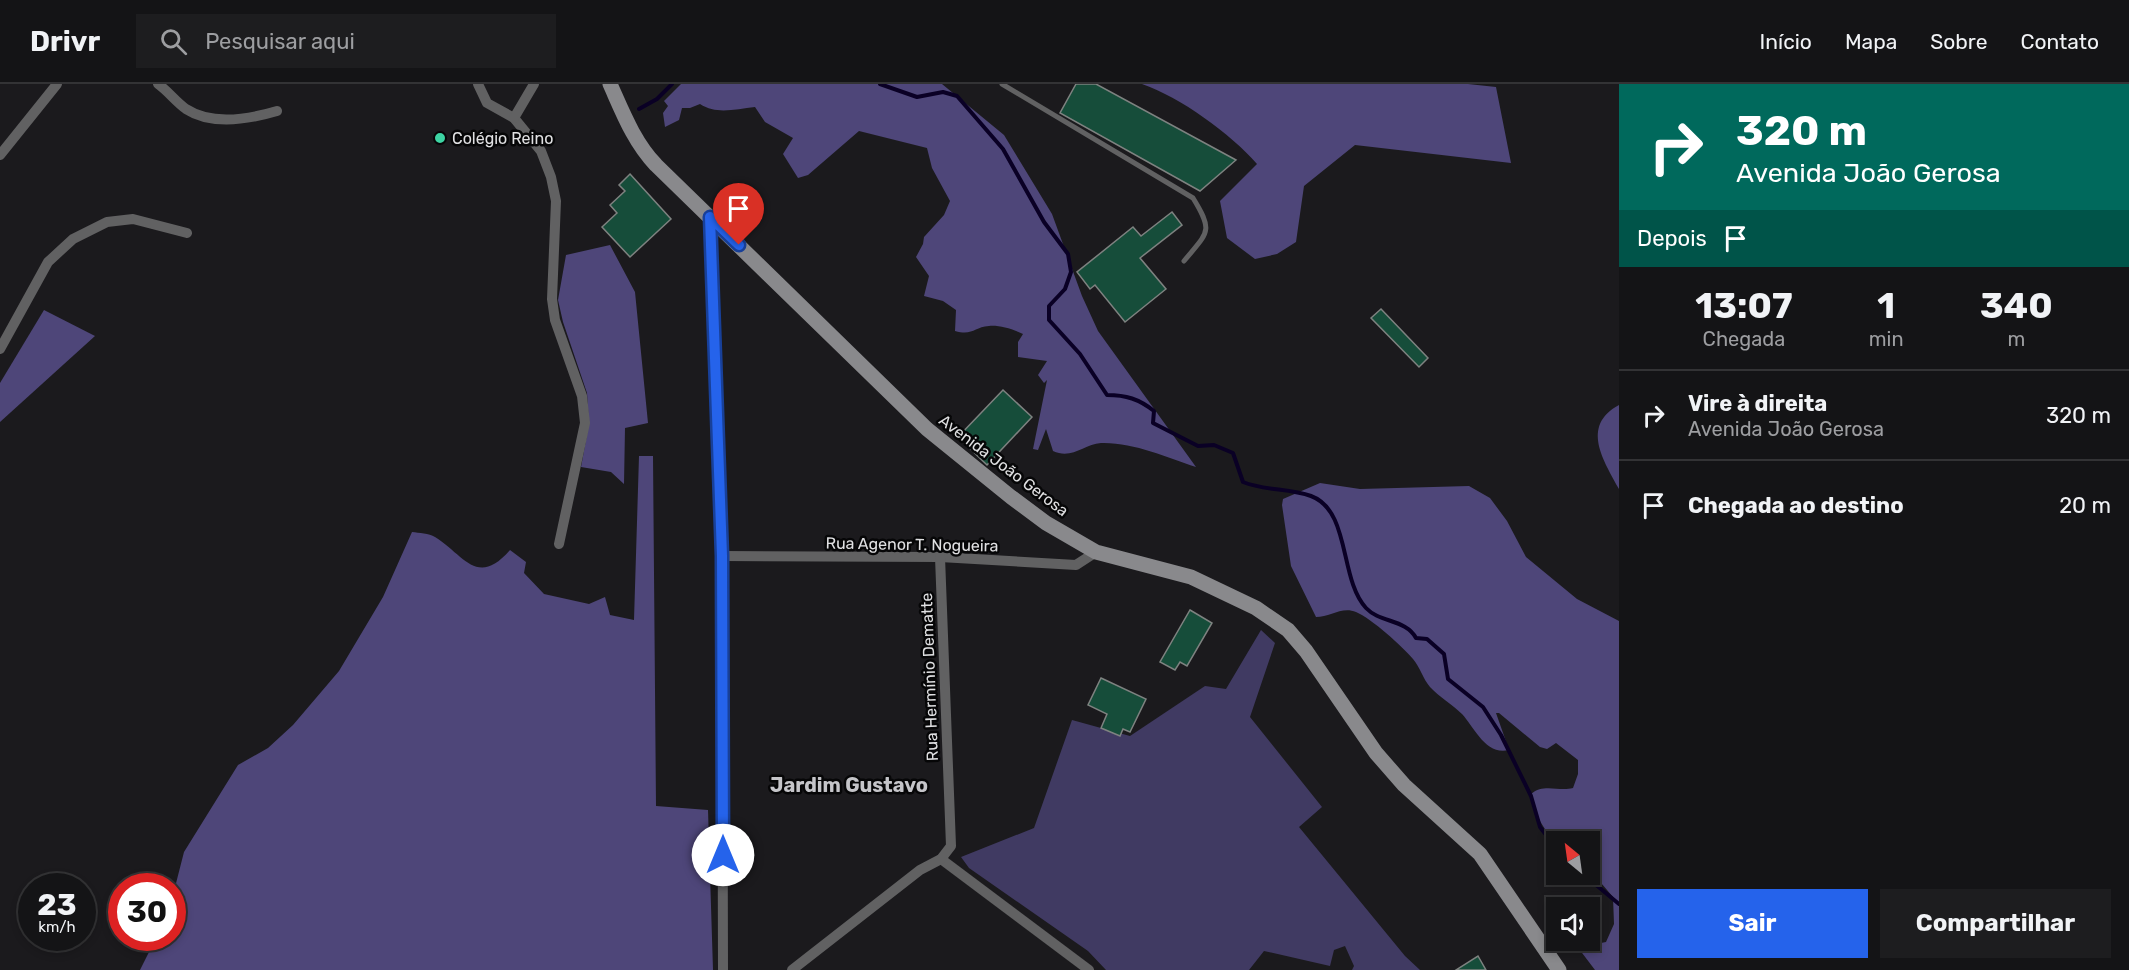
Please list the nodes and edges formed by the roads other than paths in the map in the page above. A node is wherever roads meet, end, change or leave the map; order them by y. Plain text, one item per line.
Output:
1 (57, 84) edge
2 (158, 84) edge
3 (478, 84) edge
4 (534, 84) edge
5 (610, 84) edge
6 (1002, 84) edge
7 (278, 111) dead end
8 (514, 118) junction
9 (0, 155) edge
10 (710, 217) junction
11 (187, 232) dead end
12 (1184, 261) dead end
13 (0, 349) edge
14 (559, 544) dead end
15 (1096, 552) junction
16 (722, 556) junction
17 (940, 557) junction
18 (941, 859) junction
19 (723, 970) edge
20 (792, 970) edge
21 (1089, 970) edge
22 (1559, 970) edge

1 - 9 street
2 - 7 street
3 - 8 street
4 - 8 street
5 - 10 main road, Avenida João Gerosa
6 - 12 lane
8 - 14 street
10 - 15 main road, Avenida João Gerosa
10 - 16 street
11 - 13 street
15 - 17 street, Rua Agenor T. Nogueira
15 - 22 main road, Avenida João Gerosa
16 - 17 street, Rua Agenor T. Nogueira
16 - 19 street
17 - 18 street, Rua Hermínio Dematte
18 - 20 street
18 - 21 street

